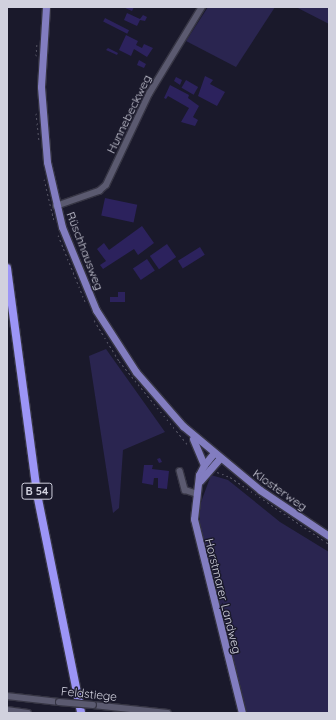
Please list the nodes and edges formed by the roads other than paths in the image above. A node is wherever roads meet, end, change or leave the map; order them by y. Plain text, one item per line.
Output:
1 (46, 7) edge
2 (202, 7) edge
3 (56, 206) junction
4 (7, 268) edge
5 (7, 312) edge
6 (186, 429) junction
7 (216, 456) junction
8 (204, 465) junction
9 (180, 471) dead end
10 (198, 483) junction
11 (196, 493) junction
12 (329, 536) edge
13 (7, 696) edge
14 (7, 710) edge
15 (28, 713) edge
16 (76, 713) edge
17 (81, 713) edge
18 (168, 713) edge
19 (242, 713) edge

1 - 3 main road, Rüschhausweg
2 - 3 street, Hunnebeckweg
3 - 6 main road, Rüschhausweg
4 - 17 highway, B 54
5 - 16 highway, B 54
6 - 7 main road, Rüschhausweg
6 - 8 main road
7 - 8 main road, Horstmarer Landweg
7 - 10 main road, Horstmarer Landweg
7 - 12 main road, Klosterweg
8 - 10 main road, Horstmarer Landweg
9 - 11 street
10 - 11 main road, Horstmarer Landweg
11 - 19 main road, Horstmarer Landweg
13 - 18 street, Feldstiege, bridge
14 - 15 street

